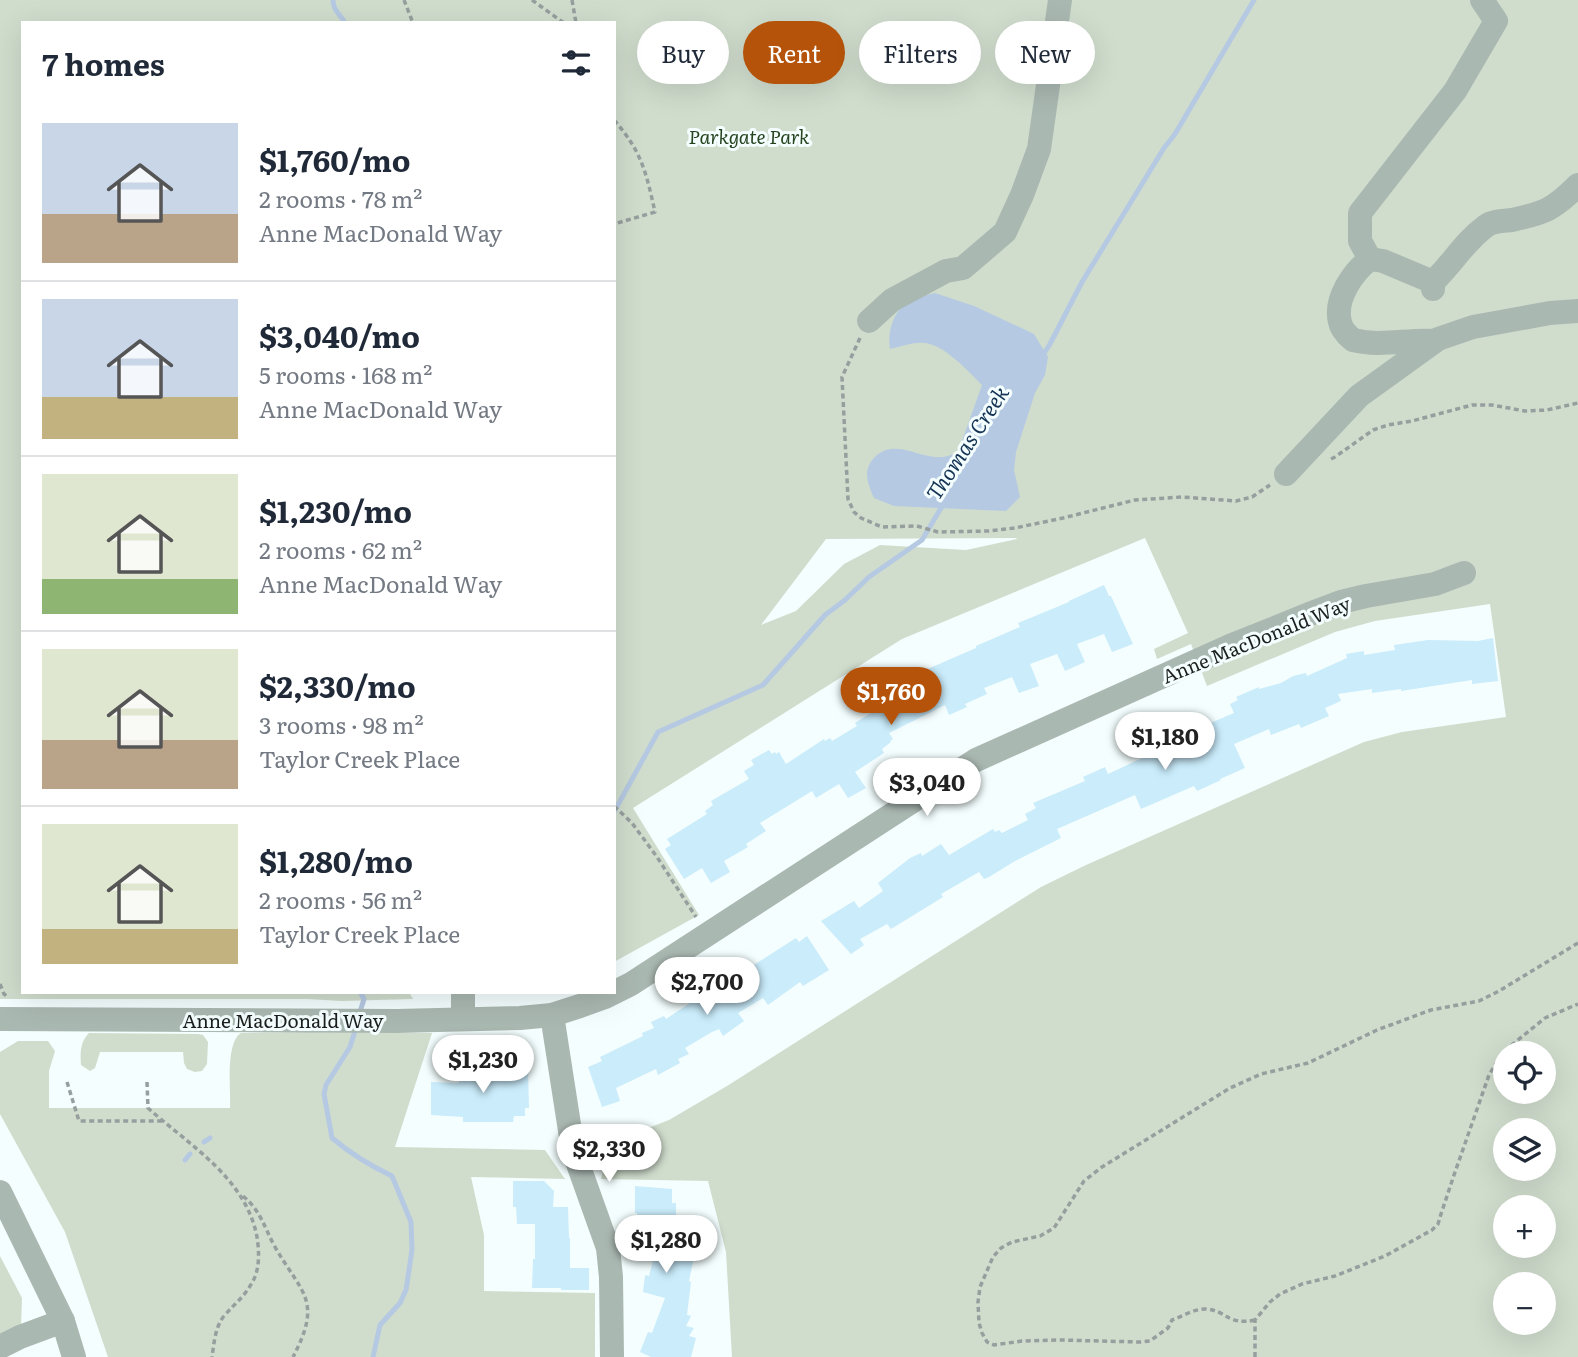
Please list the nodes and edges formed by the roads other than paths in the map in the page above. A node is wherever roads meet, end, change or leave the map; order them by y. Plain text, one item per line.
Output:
1 (1060, 0) edge
2 (1482, 0) edge
3 (1578, 185) edge
4 (1370, 259) junction
5 (1578, 311) edge
6 (869, 321) road end
7 (1436, 341) junction
8 (1286, 474) road end
9 (1464, 573) dead end
10 (616, 992) edge
11 (463, 994) edge
12 (612, 994) edge
13 (552, 1015) junction
14 (463, 1019) junction
15 (5, 1022) edge
16 (0, 1192) edge
17 (63, 1321) junction
18 (0, 1347) edge
19 (74, 1357) edge
20 (612, 1357) edge

1 - 6 street
2 - 4 street
3 - 4 street
4 - 7 street
5 - 7 street
7 - 8 street
9 - 10 street, Anne MacDonald Way
11 - 14 street
12 - 13 street, Anne MacDonald Way
13 - 14 street, Anne MacDonald Way
13 - 20 street
14 - 15 street, Anne MacDonald Way
16 - 17 street
17 - 18 street
17 - 19 street

